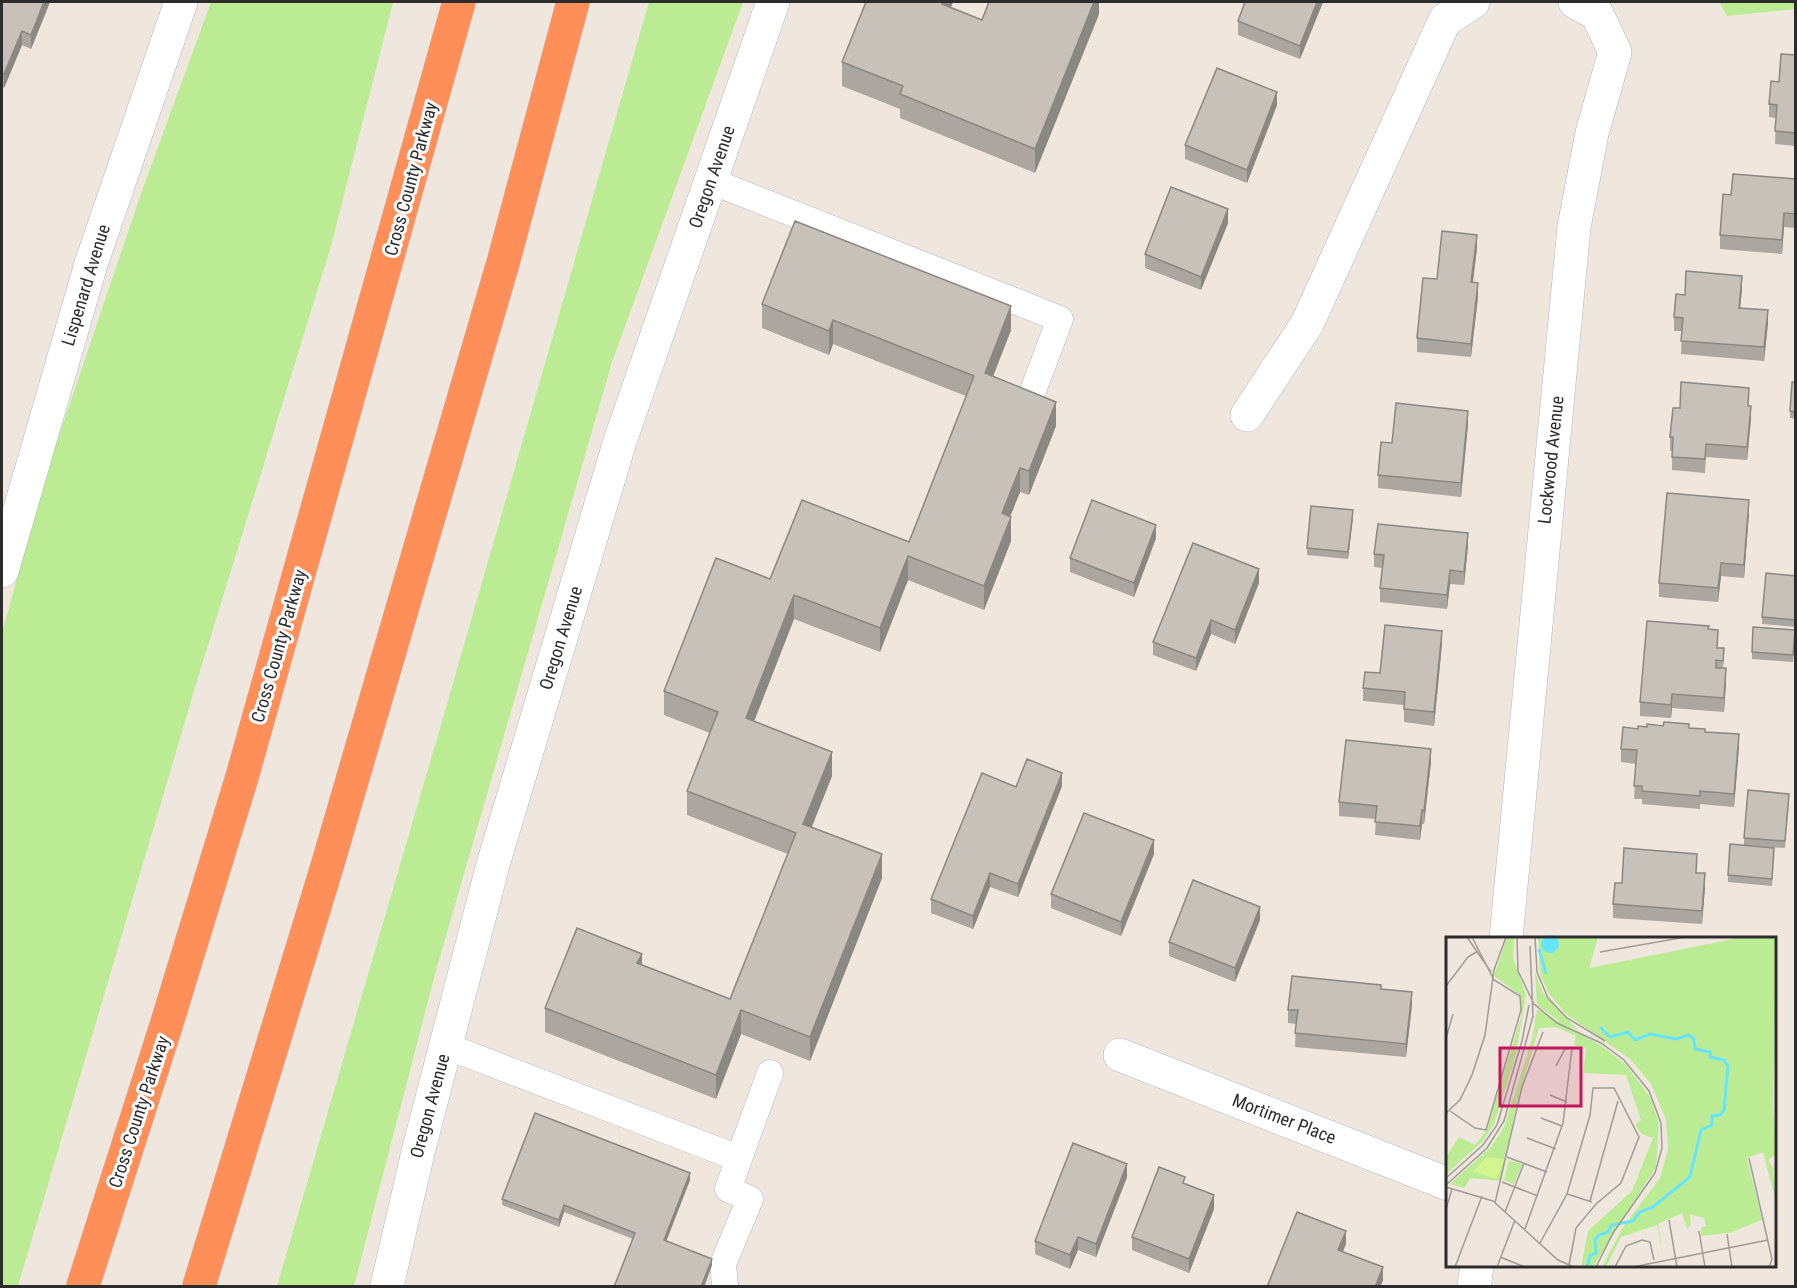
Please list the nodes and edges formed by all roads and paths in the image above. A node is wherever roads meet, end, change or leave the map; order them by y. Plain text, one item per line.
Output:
1 (181, 2) edge
2 (459, 2) edge
3 (573, 2) edge
4 (773, 2) edge
5 (1473, 2) edge
6 (1575, 2) edge
7 (711, 181) junction
8 (1034, 388) dead end
9 (1247, 415) dead end
10 (2, 571) edge
11 (1506, 937) edge
12 (446, 1046) junction
13 (1120, 1055) dead end
14 (770, 1072) dead end
15 (738, 1158) junction
16 (1446, 1183) edge
17 (1477, 1267) edge
18 (82, 1287) edge
19 (199, 1287) edge
20 (387, 1287) edge
21 (725, 1287) edge
22 (1474, 1287) edge

1 - 10 street, Lispenard Avenue
2 - 18 highway, Cross County Parkway
3 - 19 highway
4 - 7 street, Oregon Avenue
5 - 9 street
6 - 11 street, Lockwood Avenue
7 - 8 lane
7 - 12 street, Oregon Avenue
12 - 15 lane
12 - 20 street, Oregon Avenue
13 - 16 street, Mortimer Place
14 - 15 lane
15 - 21 lane
17 - 22 street

